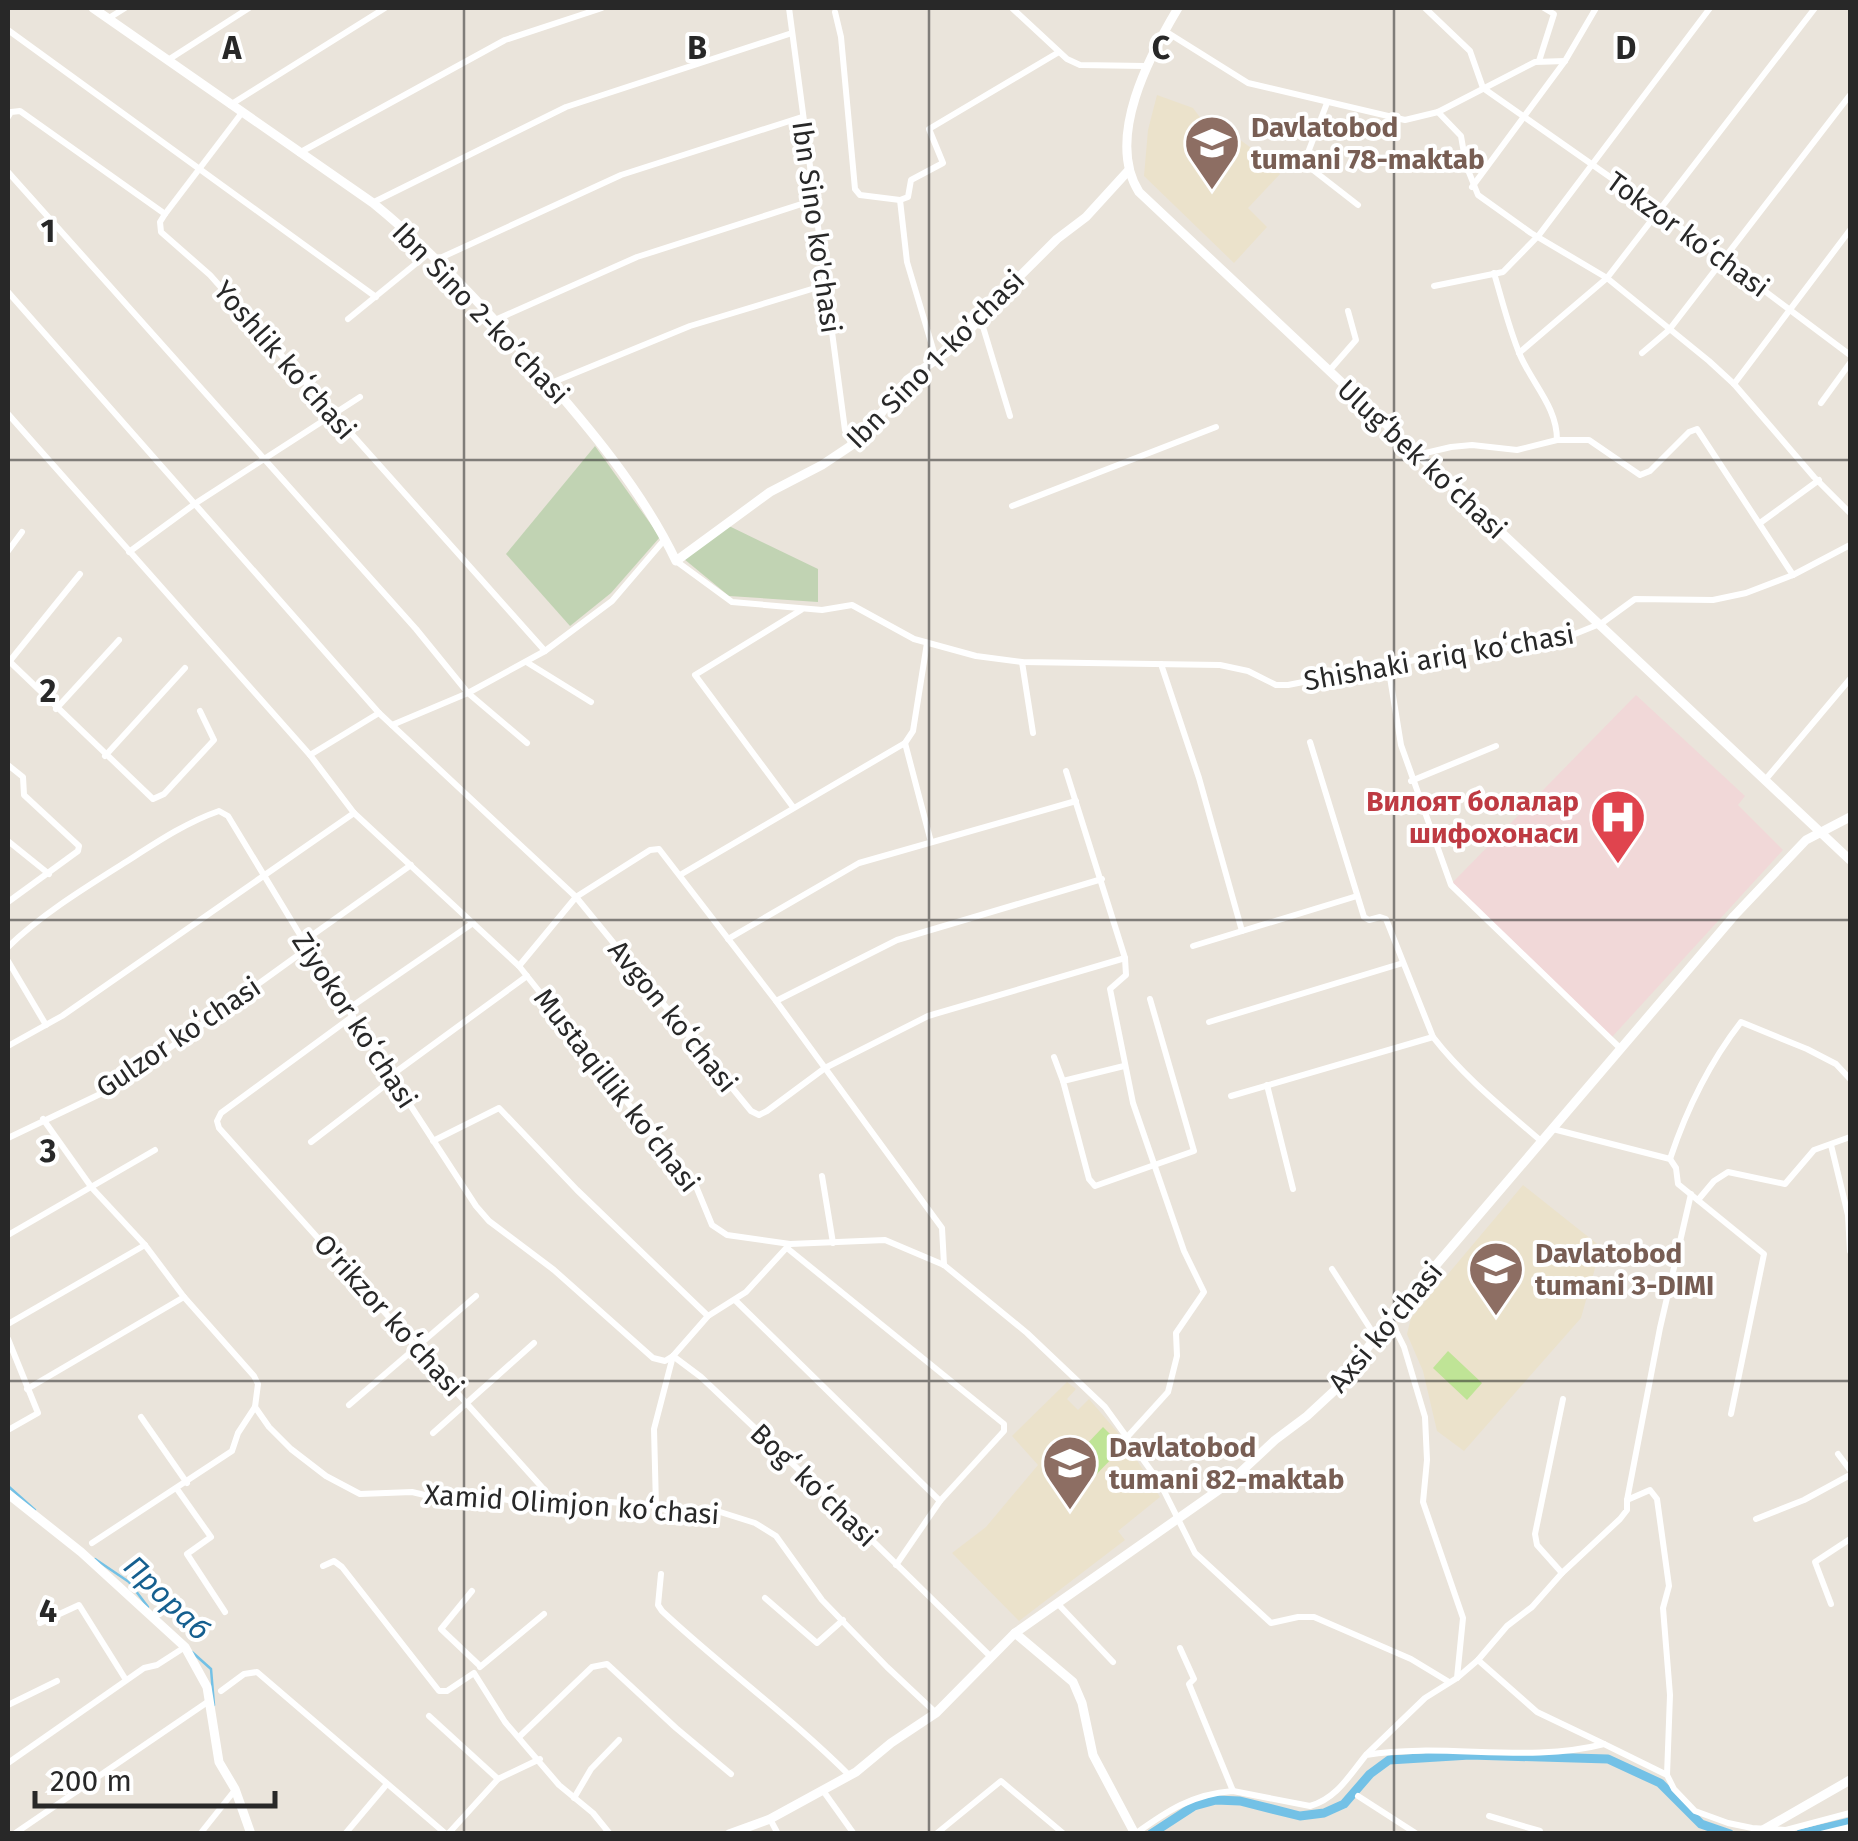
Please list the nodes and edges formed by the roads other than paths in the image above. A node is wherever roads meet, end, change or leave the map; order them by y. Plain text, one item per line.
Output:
1 (93, 8) edge
2 (125, 8) edge
3 (250, 8) edge
4 (385, 8) edge
5 (602, 8) edge
6 (789, 8) edge
7 (1012, 8) edge
8 (1178, 8) edge
9 (1425, 8) edge
10 (1544, 8) edge
11 (1596, 8) edge
12 (1710, 8) edge
13 (1815, 8) edge
14 (835, 12) dead end
15 (109, 18) junction
16 (8, 30) edge
17 (1165, 31) junction
18 (792, 33) junction
19 (1059, 52) junction
20 (167, 60) junction
21 (1539, 61) junction
22 (1565, 61) junction
23 (1144, 66) junction
24 (1483, 88) junction
25 (1850, 95) edge
26 (1327, 102) junction
27 (230, 106) junction
28 (1438, 112) junction
29 (241, 114) junction
30 (1524, 115) junction
31 (8, 116) edge
32 (802, 117) junction
33 (300, 153) junction
34 (1591, 163) junction
35 (199, 169) junction
36 (1128, 171) junction
37 (8, 172) edge
38 (1472, 187) junction
39 (814, 200) junction
40 (900, 200) junction
41 (373, 203) junction
42 (1358, 205) dead end
43 (1657, 210) junction
44 (165, 214) junction
45 (1850, 230) edge
46 (1539, 235) junction
47 (434, 256) junction
48 (1722, 260) junction
49 (1494, 273) junction
50 (1606, 278) junction
51 (825, 285) junction
52 (1434, 286) dead end
53 (8, 292) edge
54 (376, 297) junction
55 (1790, 308) junction
56 (1348, 311) dead end
57 (980, 317) junction
58 (348, 319) dead end
59 (494, 320) junction
60 (1669, 330) junction
61 (1519, 353) junction
62 (1642, 353) dead end
63 (1850, 354) edge
64 (936, 359) junction
65 (1850, 364) edge
66 (1328, 372) junction
67 (550, 384) junction
68 (1734, 384) junction
69 (360, 397) dead end
70 (1821, 403) dead end
71 (8, 414) edge
72 (334, 414) junction
73 (1010, 416) dead end
74 (1216, 427) dead end
75 (1557, 440) junction
76 (852, 445) junction
77 (1416, 455) junction
78 (264, 458) junction
79 (1819, 480) junction
80 (196, 504) junction
81 (1012, 506) dead end
82 (1850, 514) edge
83 (1760, 523) junction
84 (22, 532) dead end
85 (666, 538) junction
86 (1850, 544) edge
87 (8, 551) edge
88 (129, 552) junction
89 (676, 561) junction
90 (80, 574) dead end
91 (1793, 576) junction
92 (801, 610) junction
93 (1602, 623) junction
94 (119, 640) dead end
95 (927, 642) junction
96 (546, 651) junction
97 (8, 661) edge
98 (528, 662) junction
99 (1022, 662) junction
100 (1161, 664) junction
101 (1388, 664) junction
102 (184, 668) dead end
103 (1850, 679) edge
104 (468, 693) junction
105 (591, 702) dead end
106 (56, 709) junction
107 (200, 710) dead end
108 (380, 714) junction
109 (392, 725) junction
110 (1034, 733) dead end
111 (905, 742) junction
112 (1310, 742) dead end
113 (527, 743) dead end
114 (1496, 746) dead end
115 (310, 755) junction
116 (105, 756) junction
117 (8, 764) edge
118 (1066, 770) dead end
119 (1766, 778) junction
120 (1411, 780) junction
121 (1076, 801) junction
122 (793, 807) junction
123 (354, 814) junction
124 (1850, 817) edge
125 (1820, 831) junction
126 (8, 841) edge
127 (931, 842) junction
128 (1850, 860) edge
129 (412, 865) junction
130 (49, 874) junction
131 (680, 875) junction
132 (263, 876) junction
133 (1102, 879) junction
134 (1357, 896) junction
135 (576, 897) junction
136 (8, 902) edge
137 (473, 923) junction
138 (1242, 931) junction
139 (728, 939) junction
140 (306, 944) junction
141 (8, 946) edge
142 (1193, 946) dead end
143 (1125, 958) junction
144 (8, 960) edge
145 (1404, 963) junction
146 (519, 966) junction
147 (527, 976) junction
148 (1150, 999) dead end
149 (776, 1001) junction
150 (350, 1013) junction
151 (1209, 1022) dead end
152 (46, 1025) junction
153 (1434, 1037) junction
154 (8, 1046) edge
155 (1622, 1049) junction
156 (1054, 1057) dead end
157 (1124, 1066) junction
158 (826, 1068) junction
159 (393, 1074) junction
160 (1850, 1079) edge
161 (1063, 1081) junction
162 (1266, 1086) junction
163 (1231, 1096) dead end
164 (43, 1119) junction
165 (1552, 1129) junction
166 (1850, 1136) edge
167 (8, 1138) edge
168 (433, 1140) junction
169 (1541, 1140) junction
170 (311, 1142) dead end
171 (1831, 1144) junction
172 (155, 1150) dead end
173 (1670, 1159) junction
174 (1153, 1166) junction
175 (822, 1176) dead end
176 (92, 1188) junction
177 (1293, 1189) dead end
178 (1694, 1197) junction
179 (8, 1235) edge
180 (833, 1242) junction
181 (144, 1245) junction
182 (788, 1246) junction
183 (1850, 1251) edge
184 (944, 1265) junction
185 (1332, 1269) dead end
186 (184, 1296) junction
187 (476, 1296) dead end
188 (735, 1300) junction
189 (708, 1316) junction
190 (1390, 1319) junction
191 (8, 1324) edge
192 (1376, 1338) junction
193 (8, 1339) edge
194 (534, 1344) dead end
195 (415, 1349) junction
196 (673, 1356) junction
197 (28, 1389) junction
198 (1563, 1399) dead end
199 (468, 1403) junction
200 (350, 1405) dead end
201 (255, 1407) junction
202 (1730, 1414) dead end
203 (141, 1417) dead end
204 (8, 1430) edge
205 (433, 1433) dead end
206 (1128, 1436) junction
207 (1838, 1454) dead end
208 (1850, 1473) edge
209 (186, 1483) junction
210 (177, 1489) junction
211 (8, 1494) edge
212 (1627, 1500) junction
213 (940, 1501) junction
214 (557, 1504) junction
215 (656, 1506) junction
216 (1180, 1518) junction
217 (1756, 1519) dead end
218 (1850, 1539) edge
219 (92, 1544) dead end
220 (896, 1565) junction
221 (323, 1566) dead end
222 (1562, 1573) junction
223 (661, 1574) dead end
224 (472, 1591) dead end
225 (765, 1598) dead end
226 (1058, 1604) junction
227 (1832, 1604) dead end
228 (225, 1612) dead end
229 (544, 1614) dead end
230 (843, 1620) junction
231 (40, 1623) dead end
232 (1015, 1633) junction
233 (185, 1647) junction
234 (1180, 1648) dead end
235 (990, 1656) junction
236 (1478, 1660) junction
237 (1113, 1662) dead end
238 (480, 1666) junction
239 (474, 1674) junction
240 (126, 1680) junction
241 (1453, 1680) junction
242 (57, 1681) dead end
243 (221, 1691) dead end
244 (209, 1701) junction
245 (8, 1705) edge
246 (936, 1713) junction
247 (429, 1716) dead end
248 (518, 1737) junction
249 (619, 1740) dead end
250 (1604, 1744) junction
251 (1366, 1755) junction
252 (540, 1759) junction
253 (8, 1763) edge
254 (731, 1774) dead end
255 (1667, 1775) junction
256 (850, 1776) junction
257 (498, 1779) junction
258 (1850, 1780) edge
259 (386, 1784) junction
260 (236, 1789) junction
261 (1233, 1791) junction
262 (824, 1792) junction
263 (1358, 1796) dead end
264 (574, 1798) junction
265 (1850, 1813) edge
266 (1488, 1816) dead end
267 (770, 1820) junction
268 (1850, 1827) edge
269 (1759, 1831) edge
270 (14, 1834) edge
271 (200, 1834) edge
272 (251, 1834) edge
273 (345, 1834) edge
274 (447, 1834) edge
275 (610, 1834) edge
276 (729, 1834) edge
277 (778, 1834) edge
278 (854, 1834) edge
279 (936, 1834) edge
280 (1064, 1834) edge
281 (1135, 1834) edge
282 (1417, 1834) edge
283 (1540, 1834) edge
284 (1821, 1834) edge

1 - 15 street, Ibn Sino 2-koʼchasi
2 - 15 street
3 - 20 street
4 - 27 street
5 - 33 street
6 - 18 street, Ibn Sino ko'chasi
7 - 19 street
8 - 17 street
9 - 24 street
10 - 21 street
11 - 22 street
12 - 34 street
13 - 43 street
14 - 40 street
15 - 20 street, Ibn Sino 2-koʼchasi
16 - 35 street
17 - 23 street
17 - 26 street
18 - 32 street, Ibn Sino ko'chasi
18 - 41 street
19 - 23 street
19 - 40 street
20 - 27 street, Ibn Sino 2-koʼchasi
21 - 22 street
21 - 24 street
22 - 30 street
23 - 36 street
24 - 28 street
24 - 30 street, Tokzor koʻchasi
25 - 48 street
26 - 28 street
26 - 42 street
27 - 29 street, Ibn Sino 2-koʼchasi
28 - 38 street
29 - 33 street, Ibn Sino 2-koʼchasi
29 - 35 street
30 - 34 street, Tokzor koʻchasi
30 - 38 street
31 - 44 street, Yoshlik koʻchasi
32 - 39 street, Ibn Sino ko'chasi
32 - 47 street
33 - 41 street, Ibn Sino 2-koʼchasi
34 - 43 street, Tokzor koʻchasi
34 - 46 street
35 - 44 street
35 - 54 street
36 - 57 street, Ibn Sino 1-koʼchasi
36 - 66 street, Ulugʻbek koʻchasi
37 - 78 street
38 - 46 street
39 - 51 street, Ibn Sino ko'chasi
39 - 59 street
40 - 64 street
41 - 47 street, Ibn Sino 2-koʼchasi
43 - 48 street, Tokzor koʻchasi
43 - 50 street
44 - 72 street, Yoshlik koʻchasi
45 - 55 street
46 - 49 street
46 - 50 street
47 - 54 street
47 - 59 street, Ibn Sino 2-koʼchasi
48 - 55 street, Tokzor koʻchasi
48 - 60 street
49 - 52 street
49 - 61 street
50 - 60 street
50 - 61 street
51 - 67 street
51 - 76 street, Ibn Sino ko'chasi
53 - 80 street
54 - 58 street
55 - 63 street, Tokzor koʻchasi
55 - 68 street
56 - 66 street
57 - 64 street, Ibn Sino 1-koʼchasi
57 - 73 street
59 - 67 street, Ibn Sino 2-koʼchasi
60 - 62 street
60 - 68 street
61 - 75 street
64 - 76 street, Ibn Sino 1-koʼchasi
65 - 70 street
66 - 77 street, Ulugʻbek koʻchasi
67 - 85 street, Ibn Sino 2-koʼchasi
68 - 79 street
69 - 72 street
71 - 88 street
72 - 78 street
72 - 96 street, Yoshlik koʻchasi
74 - 81 street
75 - 77 street
75 - 83 street
76 - 89 street, Ibn Sino 1-koʼchasi
77 - 93 street, Ulugʻbek koʻchasi
78 - 80 street
78 - 104 street
79 - 82 street
79 - 83 street
80 - 88 street
80 - 108 street
83 - 91 street
84 - 87 street
85 - 89 street, Ibn Sino 2-koʼchasi
85 - 96 street
86 - 91 street, Shishaki ariq koʻchasi
88 - 115 street
89 - 92 street, Shishaki ariq koʻchasi
90 - 97 street
91 - 93 street, Shishaki ariq koʻchasi
92 - 95 street, Shishaki ariq koʻchasi
92 - 122 street
93 - 101 street, Shishaki ariq koʻchasi
93 - 119 street, Ulugʻbek koʻchasi
94 - 106 street
95 - 99 street, Shishaki ariq koʻchasi
95 - 111 street
96 - 98 street
97 - 106 street
98 - 104 street
98 - 105 street
99 - 100 street, Shishaki ariq koʻchasi
99 - 110 street
100 - 101 street, Shishaki ariq koʻchasi
100 - 138 street
101 - 120 street
102 - 116 street
103 - 119 street
104 - 109 street
104 - 113 street
106 - 116 street
107 - 116 street
108 - 109 street, Avgon koʻchasi
108 - 115 street
109 - 135 street, Avgon koʻchasi
111 - 122 street
111 - 127 street
112 - 134 street
114 - 120 street
115 - 123 street, Mustaqillik koʻchasi
117 - 130 street
118 - 121 street
119 - 125 street, Ulugʻbek koʻchasi
120 - 155 street
121 - 127 street
121 - 133 street
122 - 131 street
123 - 129 street, Mustaqillik koʻchasi
123 - 132 street
124 - 125 street, Axsi koʻchasi
125 - 128 street, Ulugʻbek koʻchasi
125 - 155 street, Axsi koʻchasi
126 - 130 street
127 - 139 street
129 - 137 street, Mustaqillik koʻchasi
129 - 140 street, Gulzor koʻchasi
130 - 136 street
131 - 135 street
131 - 139 street
132 - 140 street, Ziyokor koʻchasi
132 - 141 street, Ziyokor koʻchasi
132 - 152 street
133 - 143 street
133 - 149 street
134 - 138 street
134 - 145 street
135 - 146 street
135 - 158 street, Avgon koʻchasi
137 - 146 street, Mustaqillik koʻchasi
137 - 150 street
138 - 142 street
139 - 149 street
140 - 150 street, Ziyokor koʻchasi
140 - 164 street, Gulzor koʻchasi
143 - 157 street
143 - 158 street, Avgon koʻchasi
144 - 152 street
145 - 151 street
145 - 153 street
146 - 147 street, Mustaqillik koʻchasi
147 - 159 street
147 - 182 street, Mustaqillik koʻchasi
148 - 174 street
149 - 158 street
150 - 159 street, Ziyokor koʻchasi
150 - 195 street, O'rikzor koʻchasi
152 - 154 street
153 - 162 street
153 - 169 street
155 - 165 street, Axsi koʻchasi
156 - 161 street
157 - 161 street
157 - 174 street
158 - 184 street
159 - 168 street, Ziyokor koʻchasi
159 - 170 street
160 - 173 street
161 - 174 street
162 - 163 street
162 - 177 street
164 - 167 street, Gulzor koʻchasi
164 - 176 street
165 - 169 street, Axsi koʻchasi
165 - 173 street
166 - 171 street
168 - 189 street
168 - 196 street, Ziyokor koʻchasi
169 - 190 street, Axsi koʻchasi
171 - 178 street
171 - 183 street
172 - 176 street
173 - 178 street
174 - 206 street
175 - 180 street
176 - 179 street
176 - 181 street
178 - 202 street
178 - 212 street
180 - 182 street, Mustaqillik koʻchasi
180 - 184 street, Mustaqillik koʻchasi
181 - 186 street
181 - 191 street
182 - 188 street
182 - 213 street
184 - 206 street, Mustaqillik koʻchasi
185 - 192 street
186 - 197 street
186 - 201 street
187 - 195 street
188 - 189 street
188 - 213 street
189 - 196 street
190 - 192 street, Axsi koʻchasi
190 - 241 street
192 - 216 street, Axsi koʻchasi
193 - 197 street
194 - 199 street
195 - 199 street, O'rikzor koʻchasi
195 - 200 street
196 - 215 street
196 - 220 street, Bogʻ koʻchasi
197 - 204 street
198 - 222 street
199 - 205 street
199 - 214 street, O'rikzor koʻchasi
201 - 209 street
201 - 214 street, Xamid Olimjon koʻchasi
203 - 209 street
206 - 216 street, Mustaqillik koʻchasi
207 - 208 street
208 - 217 street
209 - 210 street
210 - 219 street
210 - 228 street
211 - 233 street
212 - 222 street
212 - 255 street
213 - 220 street
214 - 215 street, Xamid Olimjon koʻchasi
215 - 230 street, Xamid Olimjon koʻchasi
216 - 226 street, Axsi koʻchasi
216 - 241 street, Mustaqillik koʻchasi
218 - 227 street
220 - 235 street, Bogʻ koʻchasi
221 - 239 street
222 - 236 street
223 - 256 street
224 - 238 street
225 - 230 street
226 - 232 street, Axsi koʻchasi
226 - 237 street
229 - 238 street
230 - 246 street, Xamid Olimjon koʻchasi
231 - 240 street
232 - 235 street, Axsi koʻchasi
232 - 281 street
233 - 240 street
233 - 244 street
234 - 261 street
235 - 246 street, Axsi koʻchasi
236 - 241 street
236 - 250 street
238 - 239 street
239 - 248 street
240 - 253 street
241 - 251 street
242 - 245 street
243 - 259 street
244 - 260 street
244 - 270 street
246 - 256 street, Axsi koʻchasi
247 - 257 street
248 - 252 street
248 - 254 street
249 - 264 street
250 - 251 street
250 - 255 street
251 - 261 street
252 - 257 street
252 - 264 street
255 - 269 street
256 - 262 street, Axsi koʻchasi
257 - 274 street
258 - 269 street
259 - 273 street
259 - 274 street
260 - 271 street
260 - 272 street
261 - 281 street
262 - 267 street, Axsi koʻchasi
262 - 278 street
263 - 282 street
264 - 275 street
265 - 269 street
266 - 283 street
267 - 276 street, Axsi koʻchasi
267 - 277 street
268 - 284 street
279 - 280 street

